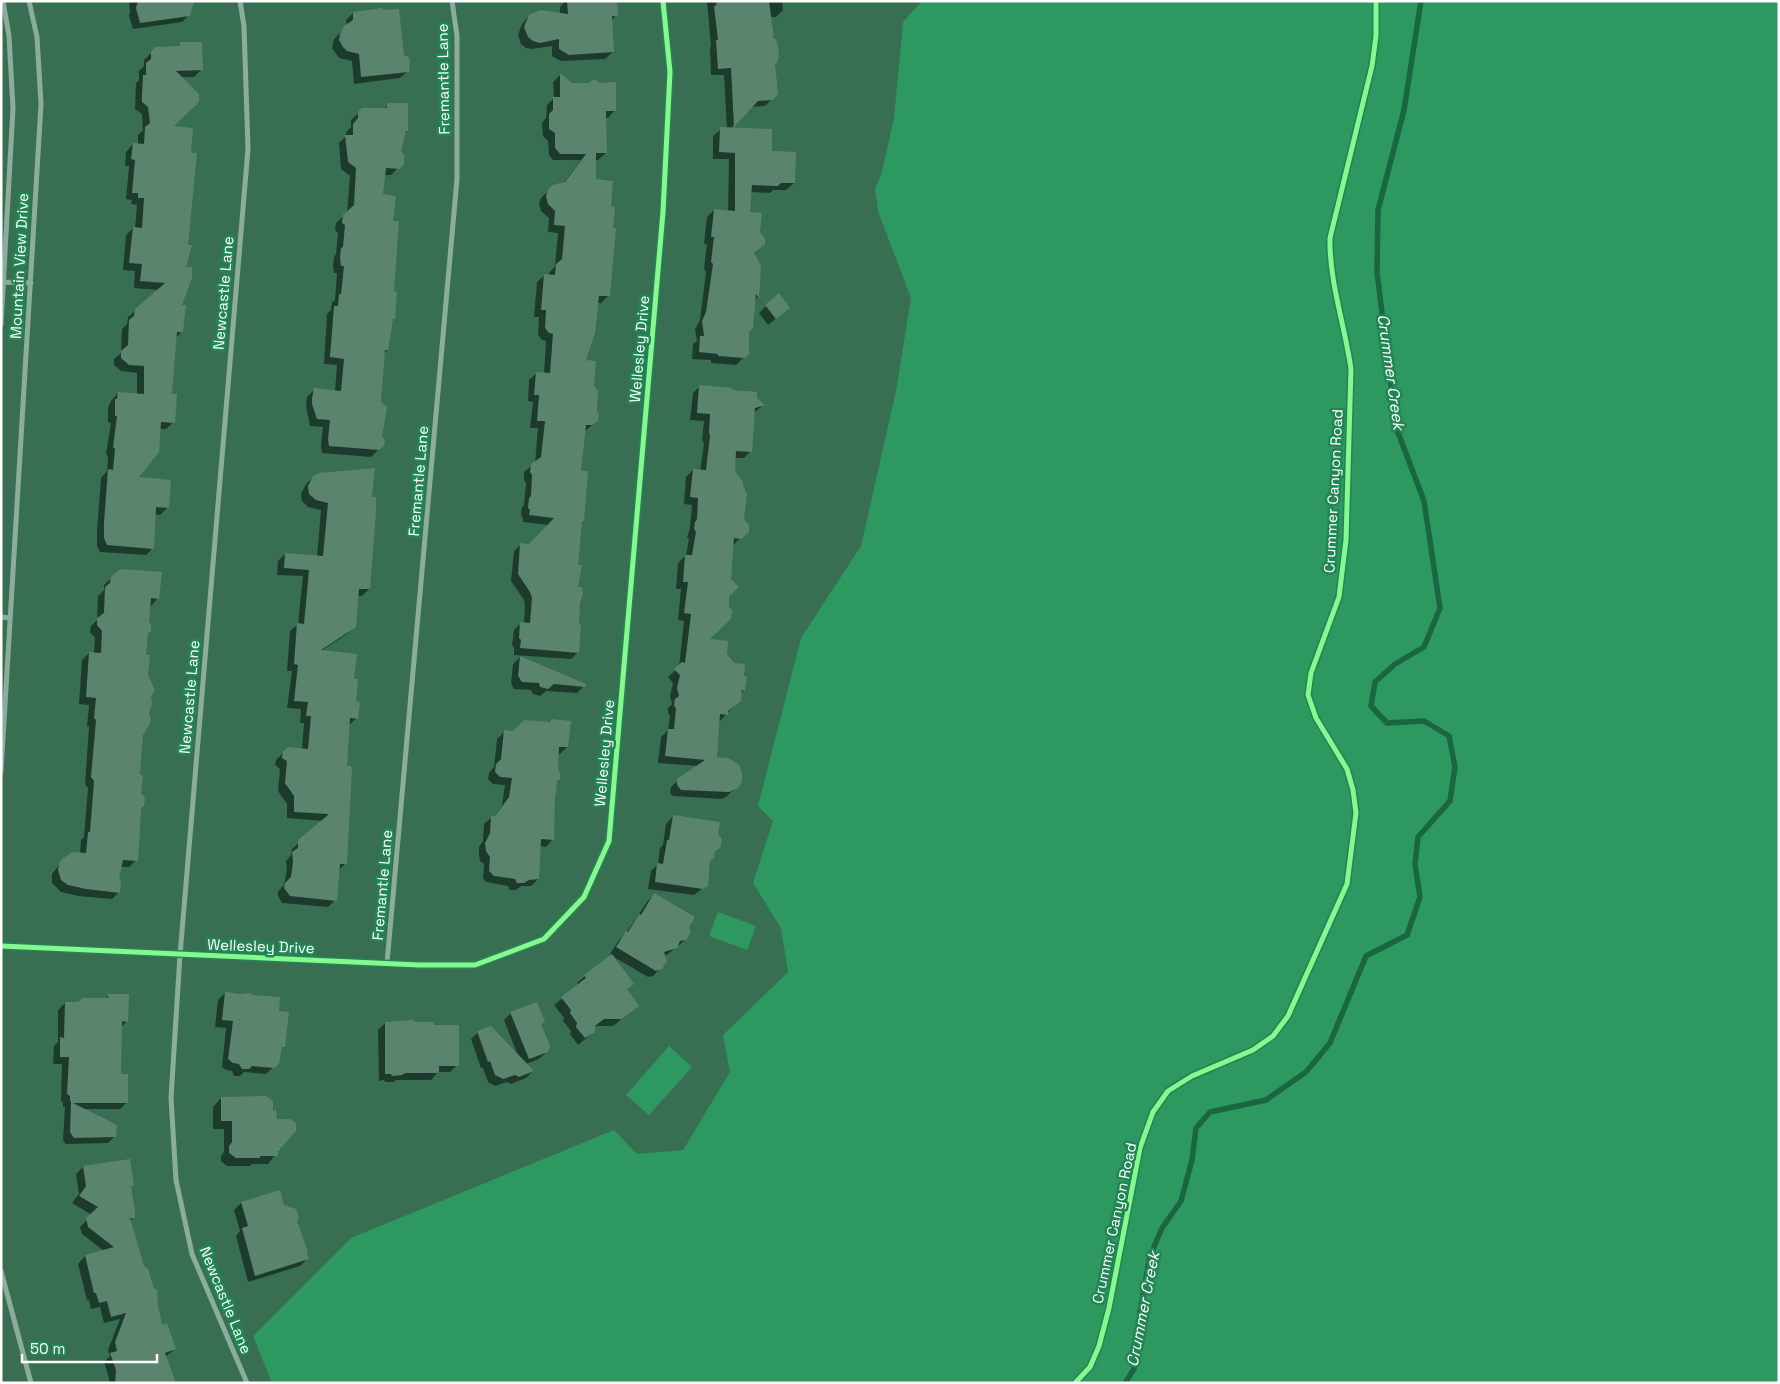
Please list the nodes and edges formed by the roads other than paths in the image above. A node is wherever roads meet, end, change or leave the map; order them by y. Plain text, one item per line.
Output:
1 (3, 1) edge
2 (29, 1) edge
3 (240, 1) edge
4 (452, 1) edge
5 (663, 1) edge
6 (1376, 1) edge
7 (3, 282) edge
8 (31, 283) junction
9 (1, 325) edge
10 (1, 618) edge
11 (10, 618) junction
12 (1, 772) edge
13 (1, 946) edge
14 (180, 955) junction
15 (387, 963) junction
16 (1, 1271) edge
17 (31, 1383) edge
18 (247, 1383) edge
19 (1076, 1383) edge

1 - 7 street, Mountain View Drive
2 - 8 street, Mountain View Drive
3 - 14 street, Newcastle Lane
4 - 15 street, Fremantle Lane
5 - 15 street, Wellesley Drive
6 - 19 street, Crummer Canyon Road
7 - 8 street
7 - 9 street, Mountain View Drive
8 - 11 street, Mountain View Drive
10 - 11 street
11 - 12 street, Mountain View Drive
13 - 14 street, Wellesley Drive
14 - 15 street, Wellesley Drive
14 - 18 street, Newcastle Lane
16 - 17 street

